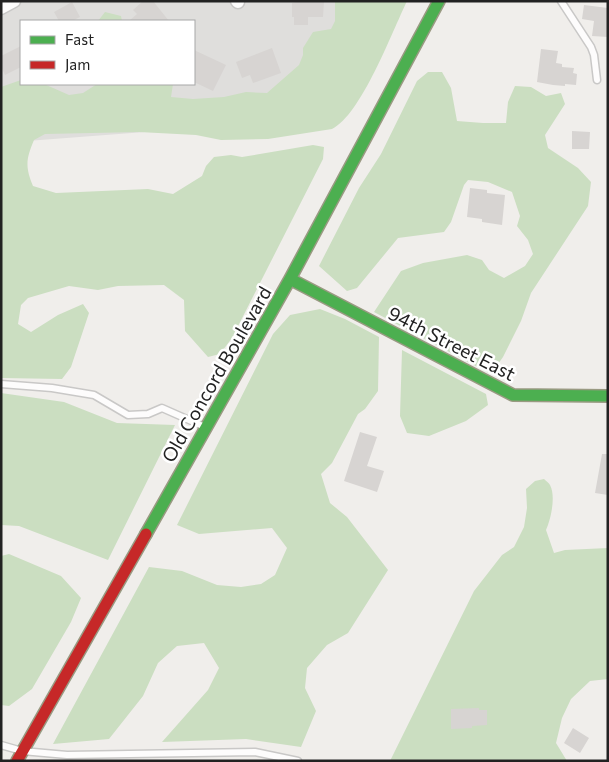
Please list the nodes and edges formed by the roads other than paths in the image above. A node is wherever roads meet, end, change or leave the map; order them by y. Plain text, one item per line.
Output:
1 (14, 1) edge
2 (438, 1) edge
3 (561, 1) edge
4 (1, 8) edge
5 (597, 80) dead end
6 (290, 279) junction
7 (1, 384) edge
8 (608, 396) edge
9 (206, 428) junction
10 (1, 745) edge
11 (20, 756) edge
12 (298, 761) edge

1 - 4 street
2 - 6 street, Old Concord Boulevard
3 - 5 lane
6 - 8 street, 94th Street East
6 - 9 street, Old Concord Boulevard
7 - 9 lane
9 - 11 street, Old Concord Boulevard
10 - 11 lane
11 - 12 lane

